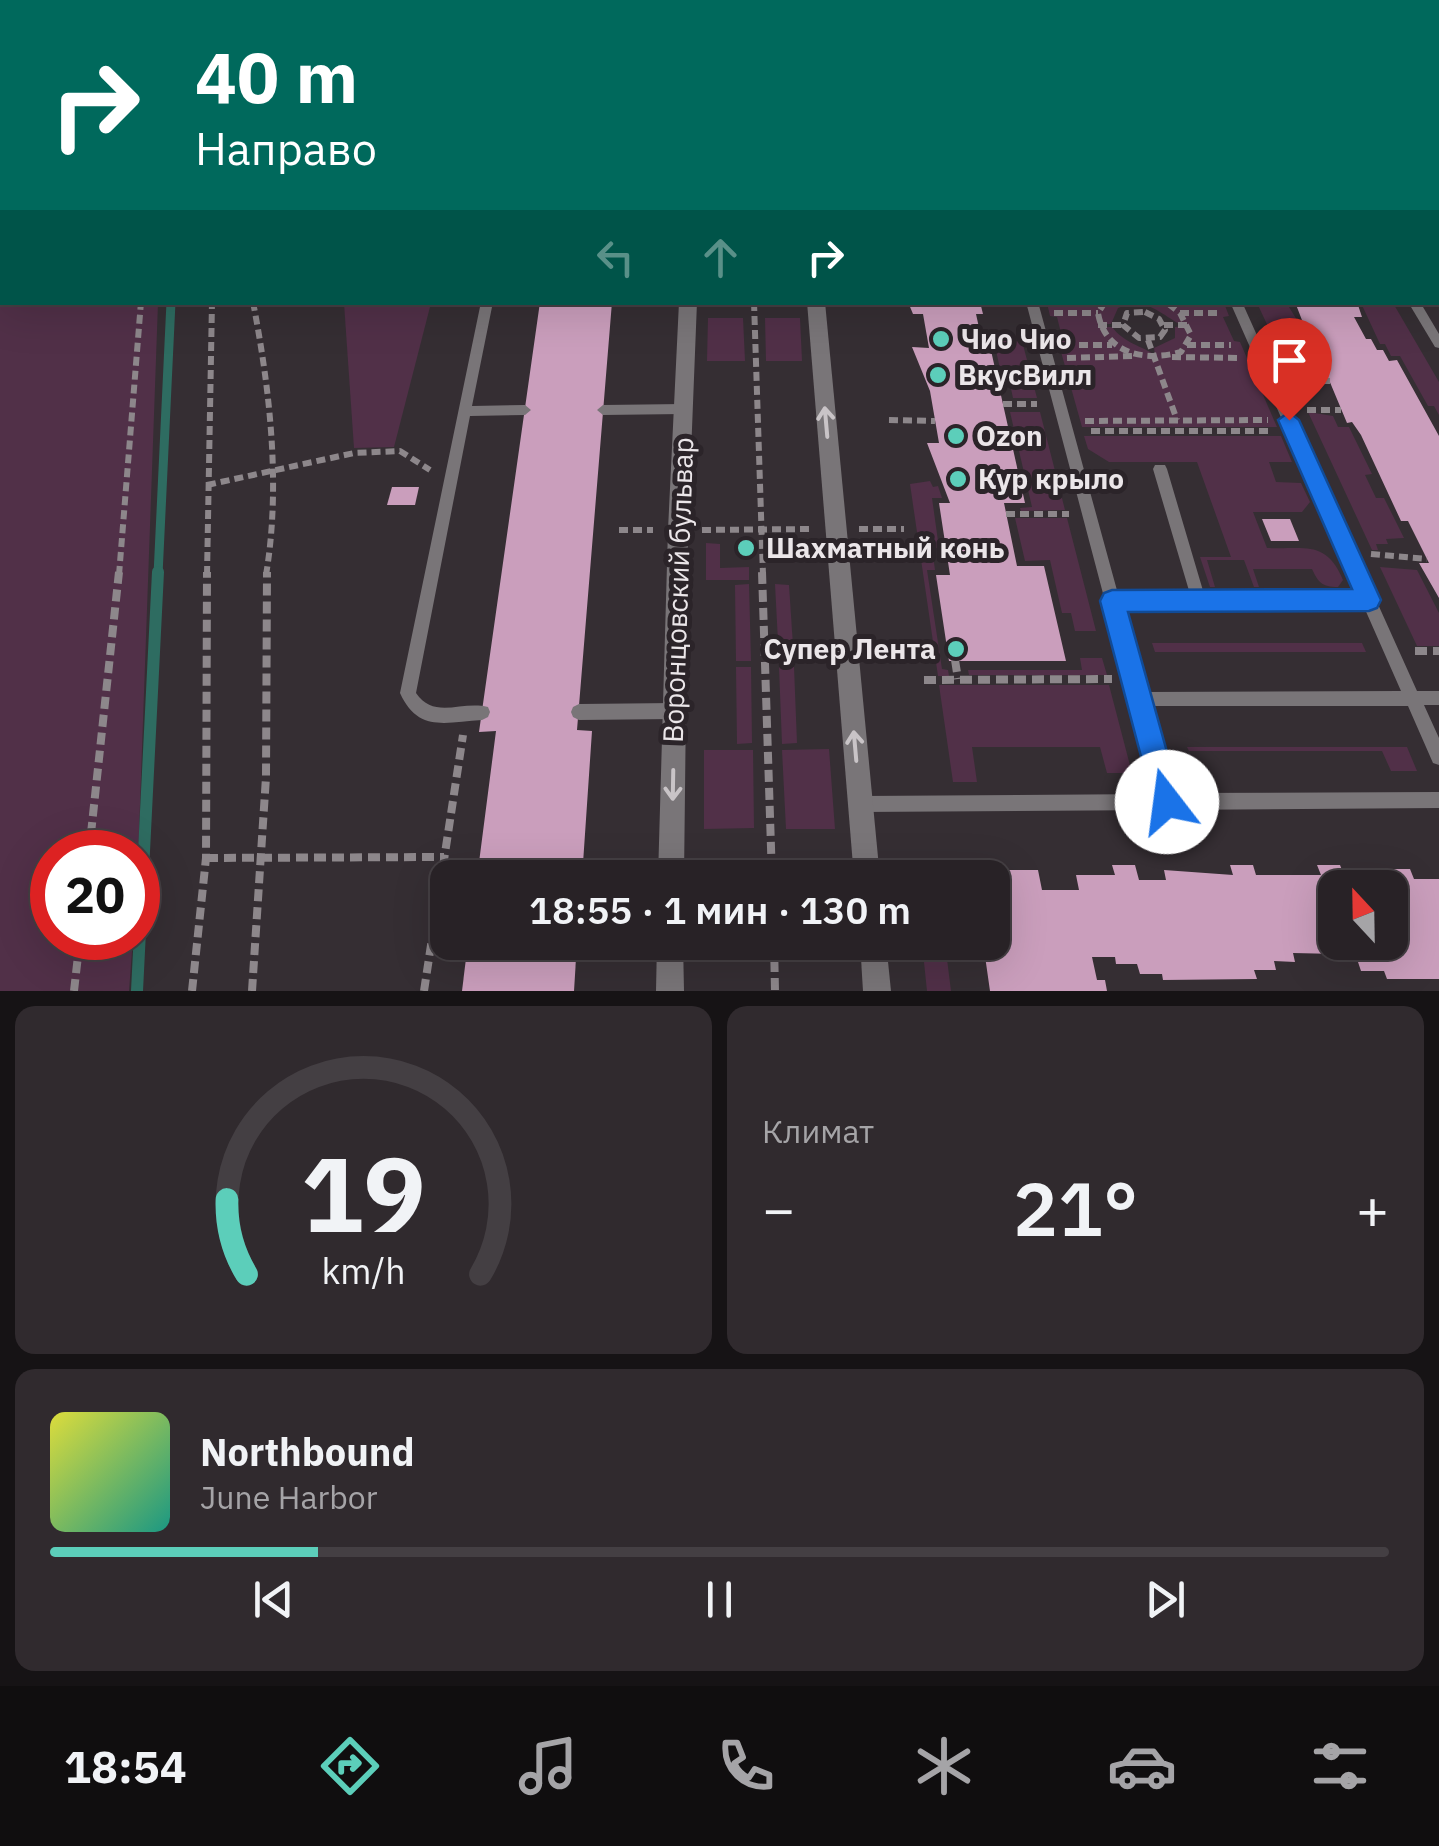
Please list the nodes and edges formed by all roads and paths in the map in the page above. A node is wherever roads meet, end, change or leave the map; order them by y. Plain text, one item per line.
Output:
1 (141, 305) edge
2 (212, 305) edge
3 (254, 305) edge
4 (487, 305) edge
5 (688, 305) edge
6 (754, 305) edge
7 (816, 305) edge
8 (1103, 305) edge
9 (1170, 305) edge
10 (1416, 305) edge
11 (1136, 306) edge
12 (1034, 308) edge
13 (1239, 308) edge
14 (1098, 313) junction
15 (1180, 313) junction
16 (1098, 325) junction
17 (1123, 325) junction
18 (1164, 325) junction
19 (1189, 326) junction
20 (1148, 340) junction
21 (1439, 344) edge
22 (1113, 345) junction
23 (1188, 345) junction
24 (1258, 351) junction
25 (1046, 352) junction
26 (1135, 355) junction
27 (1169, 357) junction
28 (1155, 359) junction
29 (1308, 381) dead end
30 (1332, 381) dead end
31 (1003, 404) dead end
32 (1042, 404) dead end
33 (525, 410) dead end
34 (603, 410) dead end
35 (683, 410) junction
36 (1322, 410) dead end
37 (1341, 410) dead end
38 (464, 411) junction
39 (890, 420) dead end
40 (935, 420) dead end
41 (1177, 420) junction
42 (1066, 426) junction
43 (1291, 426) junction
44 (1160, 469) dead end
45 (271, 472) junction
46 (450, 482) junction
47 (207, 486) junction
48 (1006, 514) dead end
49 (1070, 514) dead end
50 (820, 529) dead end
51 (853, 529) dead end
52 (904, 529) dead end
53 (619, 530) dead end
54 (668, 530) dead end
55 (700, 530) dead end
56 (761, 530) junction
57 (1385, 554) dead end
58 (1427, 559) dead end
59 (1200, 600) junction
60 (1369, 600) junction
61 (1112, 601) junction
62 (1414, 650) dead end
63 (1439, 650) edge
64 (955, 660) dead end
65 (924, 680) dead end
66 (958, 680) junction
67 (1134, 680) junction
68 (1138, 698) junction
69 (1412, 698) junction
70 (1439, 698) edge
71 (674, 711) junction
72 (474, 712) joint
73 (578, 712) dead end
74 (1439, 757) edge
75 (1439, 800) edge
76 (1167, 802) junction
77 (861, 804) junction
78 (92, 830) edge
79 (260, 856) junction
80 (206, 858) junction
81 (444, 858) junction
82 (671, 860) edge
83 (771, 860) edge
84 (866, 860) edge
85 (78, 960) edge
86 (670, 960) edge
87 (774, 960) edge
88 (875, 960) edge
89 (74, 991) edge
90 (192, 991) edge
91 (252, 991) edge
92 (424, 991) edge
93 (670, 991) edge
94 (775, 991) edge
95 (878, 991) edge

1 - 78 path
2 - 47 path
3 - 45 path
4 - 38 lane
5 - 35 street, Воронцовский бульвар
6 - 56 path
77 -> 7 street
8 - 14 path
9 - 15 path
10 - 21 lane
11 - 17 path
11 - 18 path
12 - 14 path
12 - 25 lane
13 - 15 path
13 - 24 lane
14 - 16 path
15 - 19 path
16 - 17 path
16 - 22 path
17 - 20 path
18 - 19 path
18 - 20 path
19 - 23 path
20 - 28 path
22 - 25 path
22 - 26 path
23 - 24 path
23 - 27 path
24 - 27 path
24 - 43 lane
25 - 26 path
25 - 42 lane
26 - 28 path
27 - 28 path
28 - 41 path
29 - 30 path
31 - 32 path
33 - 38 lane
34 - 35 lane
35 - 71 street, Воронцовский бульвар
36 - 37 path
38 - 46 lane
39 - 40 path
41 - 42 path
41 - 43 path
42 - 43 path
42 - 61 lane
43 - 60 lane
44 - 59 lane
45 - 46 path
45 - 47 path
45 - 79 path
46 - 72 lane
47 - 80 path
48 - 49 path
50 - 56 path
51 - 52 path
53 - 54 path
55 - 56 path
56 - 83 path
57 - 58 path
59 - 60 lane
59 - 61 lane
60 - 69 lane
61 - 67 lane
62 - 63 path
64 - 66 path
65 - 66 path
66 - 67 path
67 - 68 lane
68 - 69 lane
68 - 76 lane
69 - 70 lane
69 - 74 lane
71 - 73 lane
71 -> 82 street, Воронцовский бульвар
72 - 81 path
75 - 76 lane
76 - 77 lane
77 - 84 street
79 - 80 path
79 - 81 path
79 - 91 path
80 - 90 path
81 - 92 path
85 - 89 path
86 - 93 street
87 - 94 path
88 - 95 street

